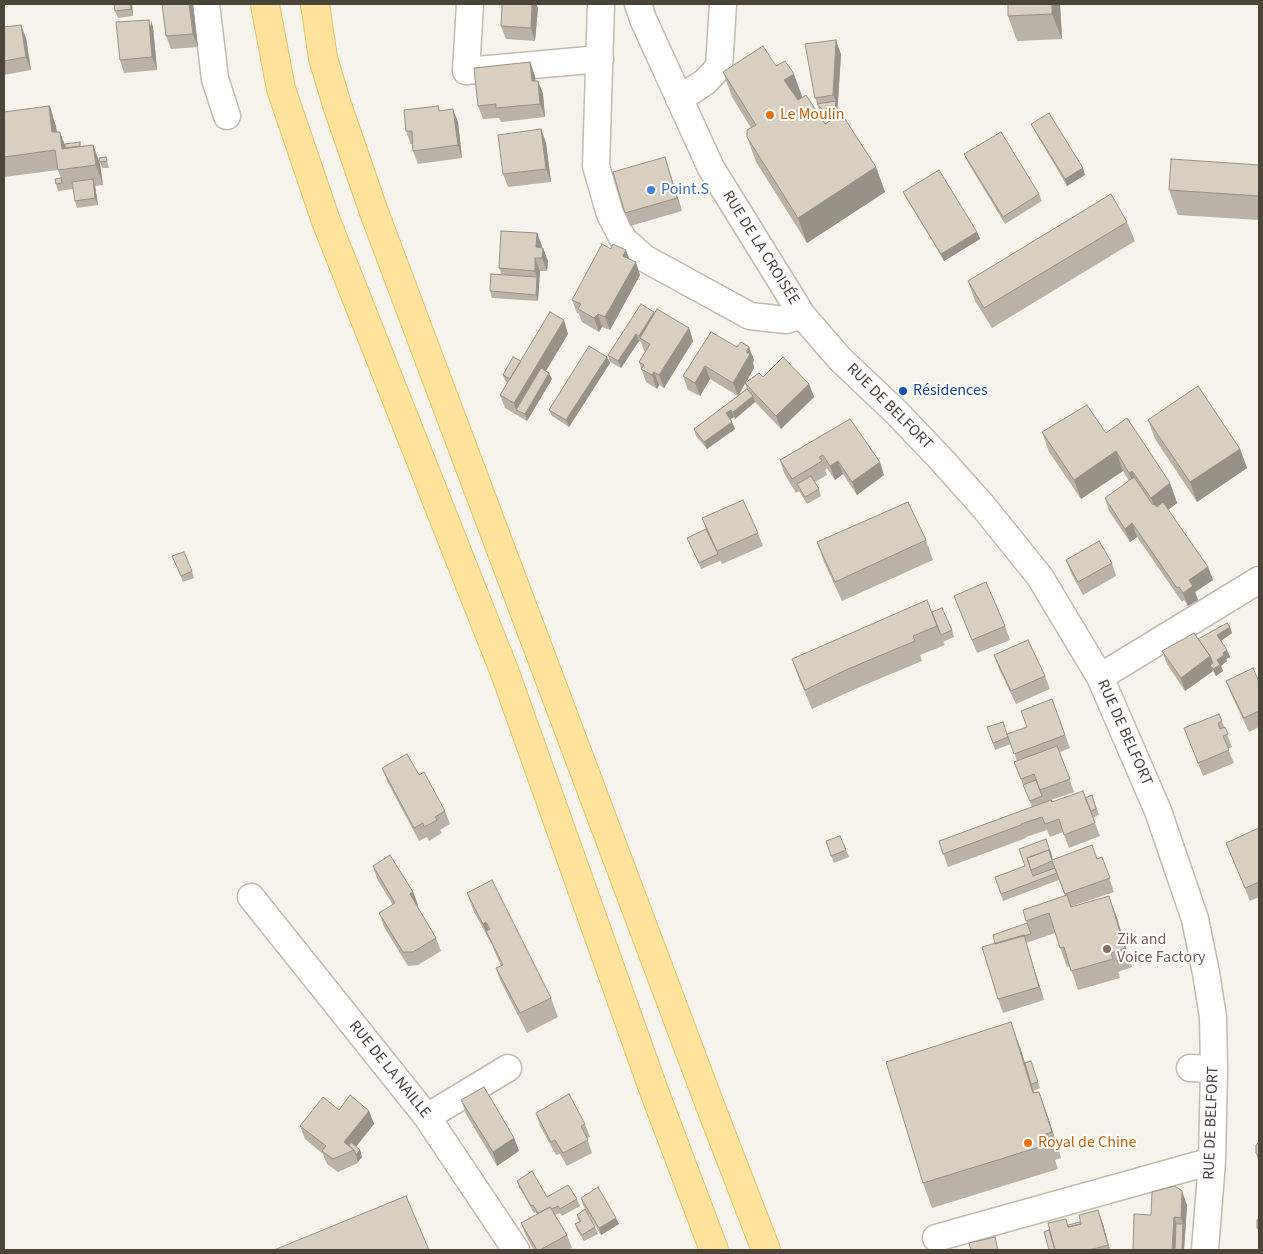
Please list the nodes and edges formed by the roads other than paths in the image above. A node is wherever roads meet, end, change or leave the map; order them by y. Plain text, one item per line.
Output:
1 (206, 4) edge
2 (265, 4) edge
3 (315, 4) edge
4 (470, 4) edge
5 (601, 4) edge
6 (638, 4) edge
7 (723, 4) edge
8 (600, 59) junction
9 (679, 99) junction
10 (227, 116) dead end
11 (802, 315) junction
12 (1259, 580) edge
13 (1100, 677) junction
14 (251, 897) dead end
15 (508, 1068) dead end
16 (427, 1117) junction
17 (1212, 1161) junction
18 (936, 1238) dead end
19 (516, 1250) edge
20 (714, 1250) edge
21 (766, 1250) edge
22 (1206, 1250) edge

1 - 10 street
2 - 20 main road
3 - 21 main road
4 - 8 street
5 - 8 street
6 - 9 street, RUE DE LA CROISÉE
7 - 9 street
8 - 11 street
9 - 11 street, RUE DE LA CROISÉE
11 - 13 street, RUE DE BELFORT
12 - 13 street
13 - 17 street, RUE DE BELFORT
14 - 16 street, RUE DE LA NAILLE
15 - 16 street
16 - 19 street, RUE DE LA NAILLE
17 - 18 street
17 - 22 street, RUE DE BELFORT

